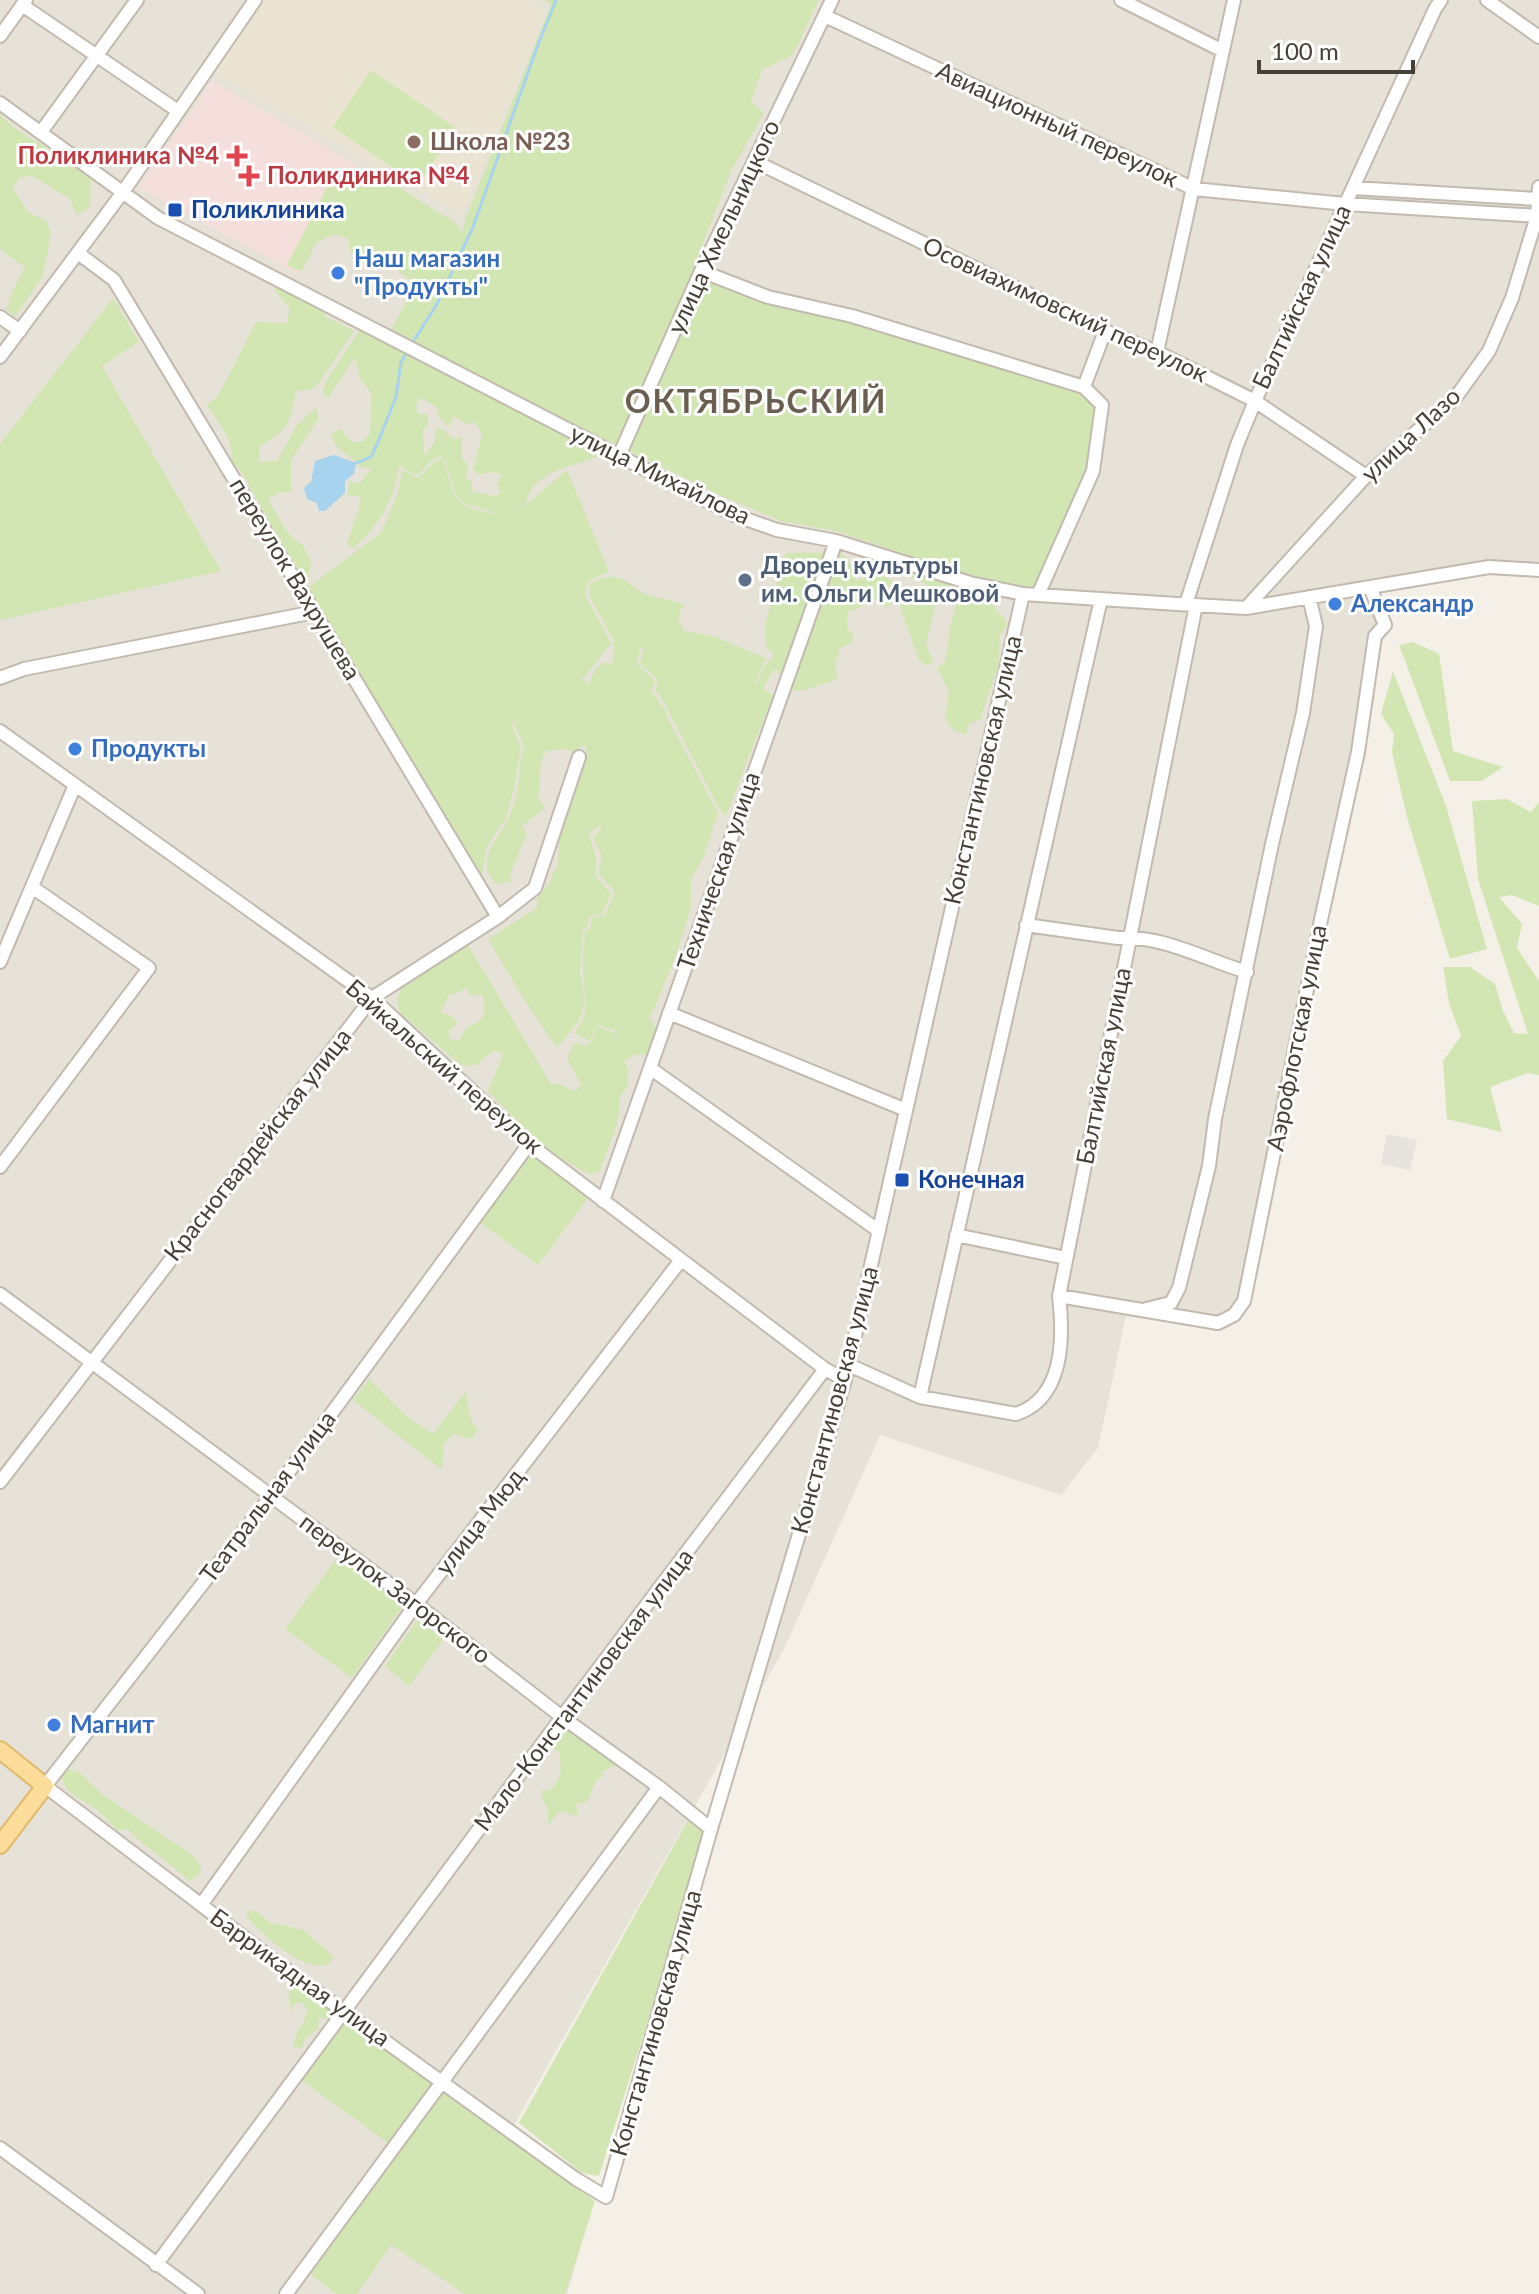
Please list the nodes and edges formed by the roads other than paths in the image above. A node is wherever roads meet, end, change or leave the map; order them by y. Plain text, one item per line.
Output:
1 (137, 0) edge
2 (255, 0) edge
3 (832, 0) edge
4 (1121, 0) edge
5 (1234, 0) edge
6 (1441, 0) edge
7 (1487, 0) edge
8 (24, 2) edge
9 (825, 16) junction
10 (0, 36) edge
11 (1539, 37) edge
12 (1223, 51) junction
13 (97, 55) junction
14 (0, 103) edge
15 (178, 111) junction
16 (41, 132) junction
17 (754, 161) junction
18 (1353, 188) junction
19 (1194, 189) junction
20 (123, 192) junction
21 (1538, 193) edge
22 (1345, 204) junction
23 (1538, 216) edge
24 (78, 253) junction
25 (701, 271) junction
26 (0, 317) edge
27 (20, 331) junction
28 (1105, 331) junction
29 (1157, 352) junction
30 (0, 357) edge
31 (1084, 387) junction
32 (1255, 401) junction
33 (619, 456) junction
34 (1366, 476) junction
35 (836, 541) junction
36 (1539, 570) edge
37 (1370, 587) junction
38 (1023, 594) junction
39 (1038, 595) junction
40 (1309, 597) junction
41 (1101, 599) junction
42 (1191, 604) junction
43 (1246, 608) junction
44 (314, 612) junction
45 (0, 678) edge
46 (0, 731) edge
47 (579, 757) dead end
48 (75, 785) junction
49 (32, 887) junction
50 (498, 917) junction
51 (1026, 925) junction
52 (1130, 938) junction
53 (0, 962) edge
54 (1247, 972) junction
55 (372, 998) junction
56 (669, 1013) junction
57 (650, 1068) junction
58 (906, 1110) junction
59 (529, 1144) junction
60 (0, 1167) edge
61 (603, 1201) junction
62 (879, 1231) junction
63 (956, 1235) junction
64 (1066, 1258) junction
65 (681, 1260) junction
66 (0, 1294) edge
67 (1059, 1296) junction
68 (1139, 1310) junction
69 (91, 1362) junction
70 (849, 1365) junction
71 (825, 1369) junction
72 (845, 1380) junction
73 (920, 1397) junction
74 (0, 1482) edge
75 (271, 1496) junction
76 (416, 1604) junction
77 (562, 1717) junction
78 (0, 1750) edge
79 (45, 1786) junction
80 (659, 1787) junction
81 (711, 1829) junction
82 (0, 1845) edge
83 (201, 1905) junction
84 (345, 2011) junction
85 (440, 2081) junction
86 (0, 2148) edge
87 (606, 2197) joint
88 (156, 2265) junction
89 (198, 2294) edge
90 (286, 2294) edge

1 - 13 street
2 - 15 street
3 - 9 street, улица Хмельницкого
4 - 12 street
5 - 12 street
6 - 18 street, Балтийская улица
7 - 11 street
8 - 10 street
8 - 13 street
9 - 17 street, улица Хмельницкого
9 - 19 street, Авиационный переулок
12 - 19 street
13 - 15 street
13 - 16 street
14 - 16 street, улица Михайлова
15 - 20 street
16 - 20 street, улица Михайлова
17 - 25 street, улица Хмельницкого
17 - 28 street, Осовиахимовский переулок
18 - 21 street
18 - 22 street, Балтийская улица
19 - 22 street, Авиационный переулок
19 - 29 street
20 - 24 street
20 - 33 street, улица Михайлова
21 - 23 street, улица Лазо
22 - 23 street, Авиационный переулок
22 - 32 street, Балтийская улица
23 - 34 street, улица Лазо
24 - 27 street
24 - 44 street, переулок Вахрушева
25 - 31 street
25 - 33 street, улица Хмельницкого
26 - 27 street
27 - 30 street
28 - 29 street, Осовиахимовский переулок
28 - 31 street
29 - 32 street, Осовиахимовский переулок
31 - 39 street
32 - 34 street, Осовиахимовский переулок
32 - 42 street, Балтийская улица
33 - 35 street, улица Михайлова
34 - 43 street, улица Лазо
35 - 38 street, улица Михайлова
35 - 56 street, Техническая улица
36 - 37 street, улица Михайлова
37 - 40 street, улица Михайлова
37 - 68 street, Аэрофлотская улица
38 - 39 street, улица Михайлова
38 - 58 street, Константиновская улица
39 - 41 street, улица Михайлова
40 - 43 street, улица Михайлова
40 - 54 street
41 - 42 street, улица Михайлова
41 - 51 street
42 - 43 street, улица Михайлова
42 - 52 street, Балтийская улица
44 - 45 street
44 - 50 street, переулок Вахрушева
46 - 48 street, Байкальский переулок
47 - 50 street, Красногвардейская улица
48 - 49 street
48 - 55 street, Байкальский переулок
49 - 53 street
49 - 60 street
50 - 55 street, Красногвардейская улица
51 - 52 street
51 - 63 street
52 - 54 street
52 - 64 street, Балтийская улица
54 - 68 street
55 - 59 street, Байкальский переулок
55 - 69 street, Красногвардейская улица
56 - 57 street, Техническая улица
56 - 58 street
57 - 61 street, Техническая улица
57 - 62 street
58 - 62 street, Константиновская улица
59 - 61 street, Байкальский переулок
59 - 75 street, Театральная улица
61 - 65 street, Байкальский переулок
62 - 70 street, Константиновская улица
63 - 64 street
63 - 73 street
64 - 67 street, Балтийская улица
65 - 71 street, Байкальский переулок
65 - 76 street, улица Мюд
66 - 69 street, переулок Загорского
67 - 68 street, Аэрофлотская улица
67 - 73 street, Балтийская улица
69 - 74 street, Красногвардейская улица
69 - 75 street, переулок Загорского
70 - 72 street, Константиновская улица
70 - 73 street, Балтийская улица
71 - 72 street, Байкальский переулок
71 - 77 street, Мало-Константиновская улица
72 - 81 street, Константиновская улица
75 - 76 street, переулок Загорского
75 - 79 street, Театральная улица
76 - 77 street, переулок Загорского
76 - 83 street, улица Мюд
77 - 80 street, переулок Загорского
77 - 84 street, Мало-Константиновская улица
78 - 79 main road, Баррикадная улица
79 - 82 main road, Театральная улица
79 - 83 street, Баррикадная улица
80 - 81 street, переулок Загорского
80 - 85 street
81 - 87 street, Константиновская улица
83 - 84 street, Баррикадная улица
84 - 85 street, Баррикадная улица
84 - 88 street, Мало-Константиновская улица
85 - 87 street, Баррикадная улица
85 - 90 street
86 - 88 street
88 - 89 street

